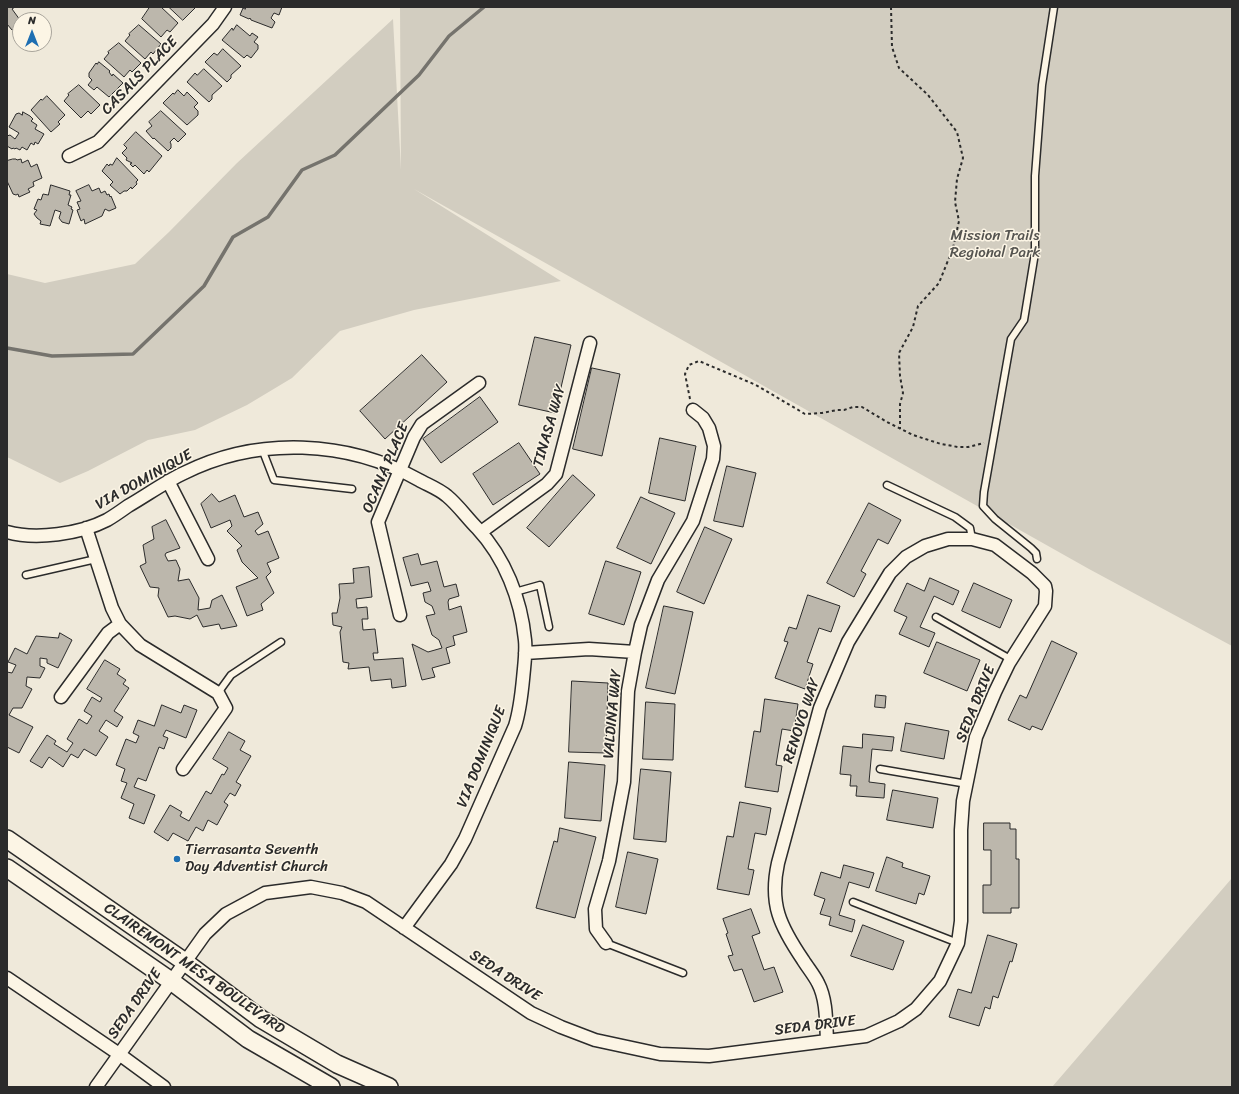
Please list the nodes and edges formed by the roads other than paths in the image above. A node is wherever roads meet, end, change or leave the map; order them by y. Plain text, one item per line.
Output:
1 (225, 7) edge
2 (1054, 7) edge
3 (69, 156) dead end
4 (590, 343) dead end
5 (479, 383) dead end
6 (693, 410) road end
7 (262, 450) junction
8 (400, 469) junction
9 (168, 481) junction
10 (887, 485) dead end
11 (352, 489) dead end
12 (86, 528) junction
13 (7, 532) edge
14 (481, 532) junction
15 (972, 539) junction
16 (96, 559) junction
17 (208, 559) dead end
18 (1037, 559) dead end
19 (1032, 573) joint
20 (26, 575) dead end
21 (515, 592) junction
22 (400, 615) dead end
23 (936, 617) dead end
24 (120, 624) junction
25 (549, 627) dead end
26 (282, 642) dead end
27 (635, 652) junction
28 (525, 653) junction
29 (1012, 660) junction
30 (218, 693) junction
31 (61, 697) dead end
32 (183, 769) dead end
33 (880, 769) dead end
34 (967, 784) junction
35 (7, 839) edge
36 (7, 868) edge
37 (853, 902) dead end
38 (404, 928) junction
39 (606, 943) joint
40 (958, 943) junction
41 (185, 962) junction
42 (683, 973) dead end
43 (7, 978) edge
44 (171, 981) junction
45 (827, 1041) junction
46 (119, 1054) junction
47 (96, 1087) edge
48 (164, 1087) edge
49 (330, 1087) edge
50 (389, 1087) edge

1 - 3 street, CASALS PLACE
2 - 18 lane
4 - 14 street, TINASA WAY
5 - 8 street, OCANA PLACE
6 - 27 street, VALDINA WAY
7 - 8 street, VIA DOMINIQUE
7 - 9 street, VIA DOMINIQUE
7 - 11 lane
8 - 14 street, VIA DOMINIQUE
8 - 22 street, OCANA PLACE
9 - 12 street, VIA DOMINIQUE
9 - 17 street
10 - 15 lane
12 - 13 street, VIA DOMINIQUE
12 - 16 street
14 - 21 street, VIA DOMINIQUE
15 - 19 street, RENOVO WAY
15 - 45 street, RENOVO WAY
16 - 20 lane
16 - 24 street
19 - 29 street, SEDA DRIVE
21 - 25 lane
21 - 28 street, VIA DOMINIQUE
23 - 29 lane, SEDA DRIVE
24 - 30 street
24 - 31 street
26 - 30 lane
27 - 28 street
27 - 39 street, VALDINA WAY
28 - 38 street, VIA DOMINIQUE
29 - 34 street, SEDA DRIVE
30 - 32 street
33 - 34 lane
34 - 40 street, SEDA DRIVE
35 - 41 street, CLAIREMONT MESA BOULEVARD
36 - 44 street, CLAIREMONT MESA BOULEVARD
37 - 40 lane
38 - 41 street, SEDA DRIVE
38 - 45 street, SEDA DRIVE
39 - 42 lane
40 - 45 street, SEDA DRIVE
41 - 44 street, SEDA DRIVE
41 - 50 street, CLAIREMONT MESA BOULEVARD
43 - 46 street
44 - 46 street, SEDA DRIVE
44 - 49 street, CLAIREMONT MESA BOULEVARD
46 - 47 street, SEDA DRIVE
46 - 48 street

